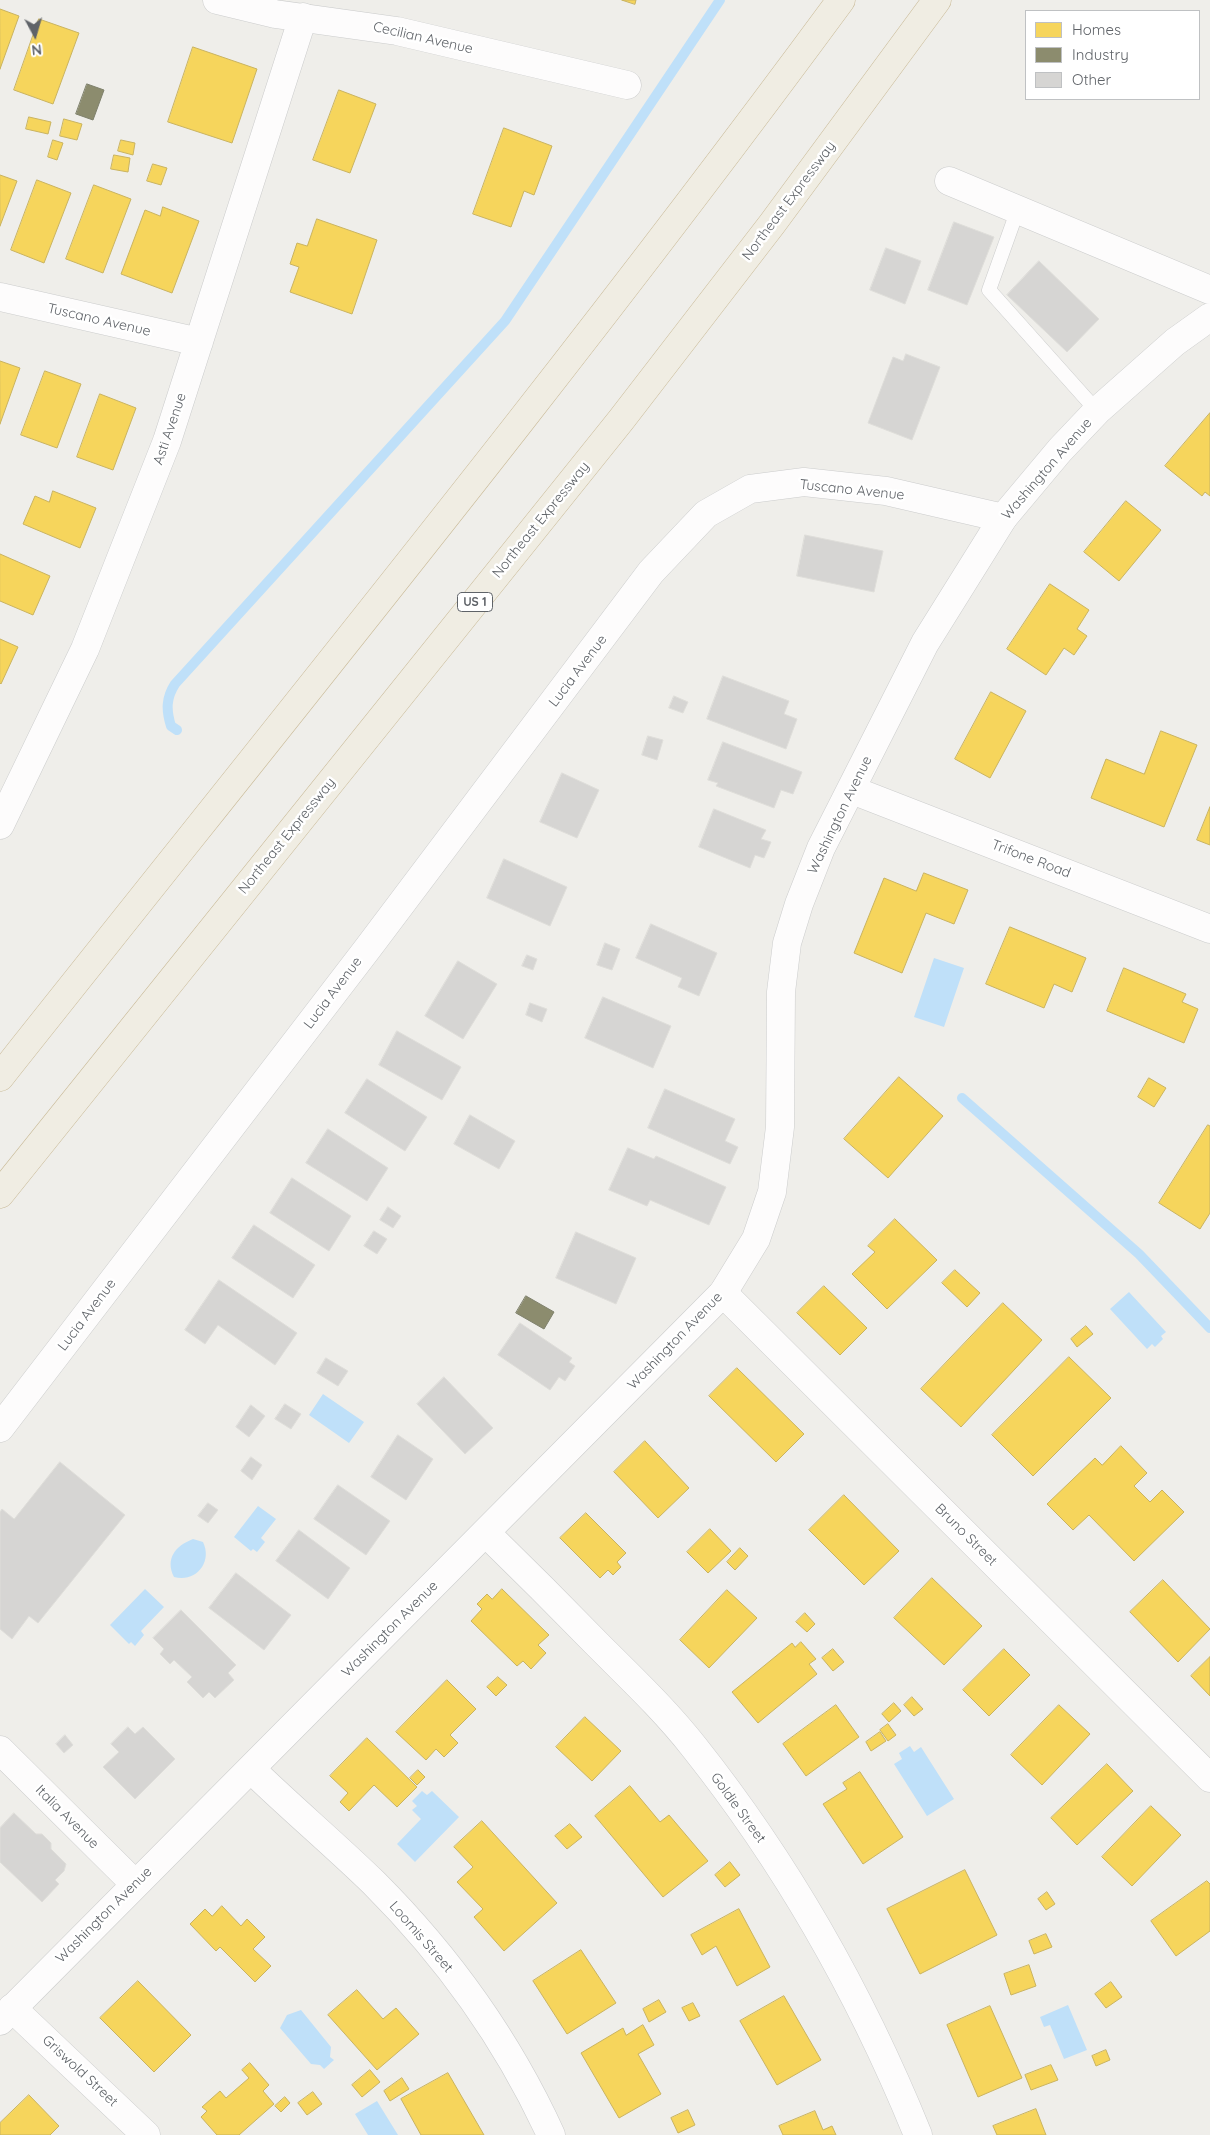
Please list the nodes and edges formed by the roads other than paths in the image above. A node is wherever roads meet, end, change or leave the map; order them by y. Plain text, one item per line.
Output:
1 (217, 0) edge
2 (841, 0) edge
3 (937, 0) edge
4 (350, 11) edge
5 (303, 17) junction
6 (627, 85) dead end
7 (949, 181) dead end
8 (1018, 209) junction
9 (1210, 290) edge
10 (0, 297) edge
11 (1210, 318) edge
12 (199, 342) junction
13 (1098, 412) junction
14 (1003, 518) junction
15 (665, 558) joint
16 (852, 790) junction
17 (0, 825) edge
18 (1210, 929) edge
19 (0, 1077) edge
20 (0, 1194) edge
21 (723, 1293) junction
22 (0, 1428) edge
23 (486, 1533) junction
24 (0, 1750) edge
25 (252, 1770) junction
26 (1210, 1778) edge
27 (135, 1884) junction
28 (6, 2015) edge
29 (146, 2135) edge
30 (551, 2135) edge
31 (918, 2135) edge

1 - 5 street, Cecilian Avenue
2 - 19 highway
3 - 20 highway, Northeast Expressway / US 1
4 - 5 street, Cecilian Avenue
4 - 6 street, Cecilian Avenue
5 - 12 street, Asti Avenue
7 - 8 street
8 - 9 street
8 - 13 lane
10 - 12 street, Tuscano Avenue
11 - 13 street, Washington Avenue
12 - 17 street, Asti Avenue
13 - 14 street, Washington Avenue
14 - 15 street, Tuscano Avenue
14 - 16 street, Washington Avenue
15 - 22 street, Lucia Avenue
16 - 18 street, Trifone Road
16 - 21 street, Washington Avenue
21 - 23 street, Washington Avenue
21 - 26 street, Bruno Street
23 - 25 street, Washington Avenue
23 - 31 street, Goldie Street
24 - 27 street, Italia Avenue
25 - 27 street, Washington Avenue
25 - 30 street, Loomis Street
27 - 28 street, Washington Avenue
28 - 29 street, Griswold Street

